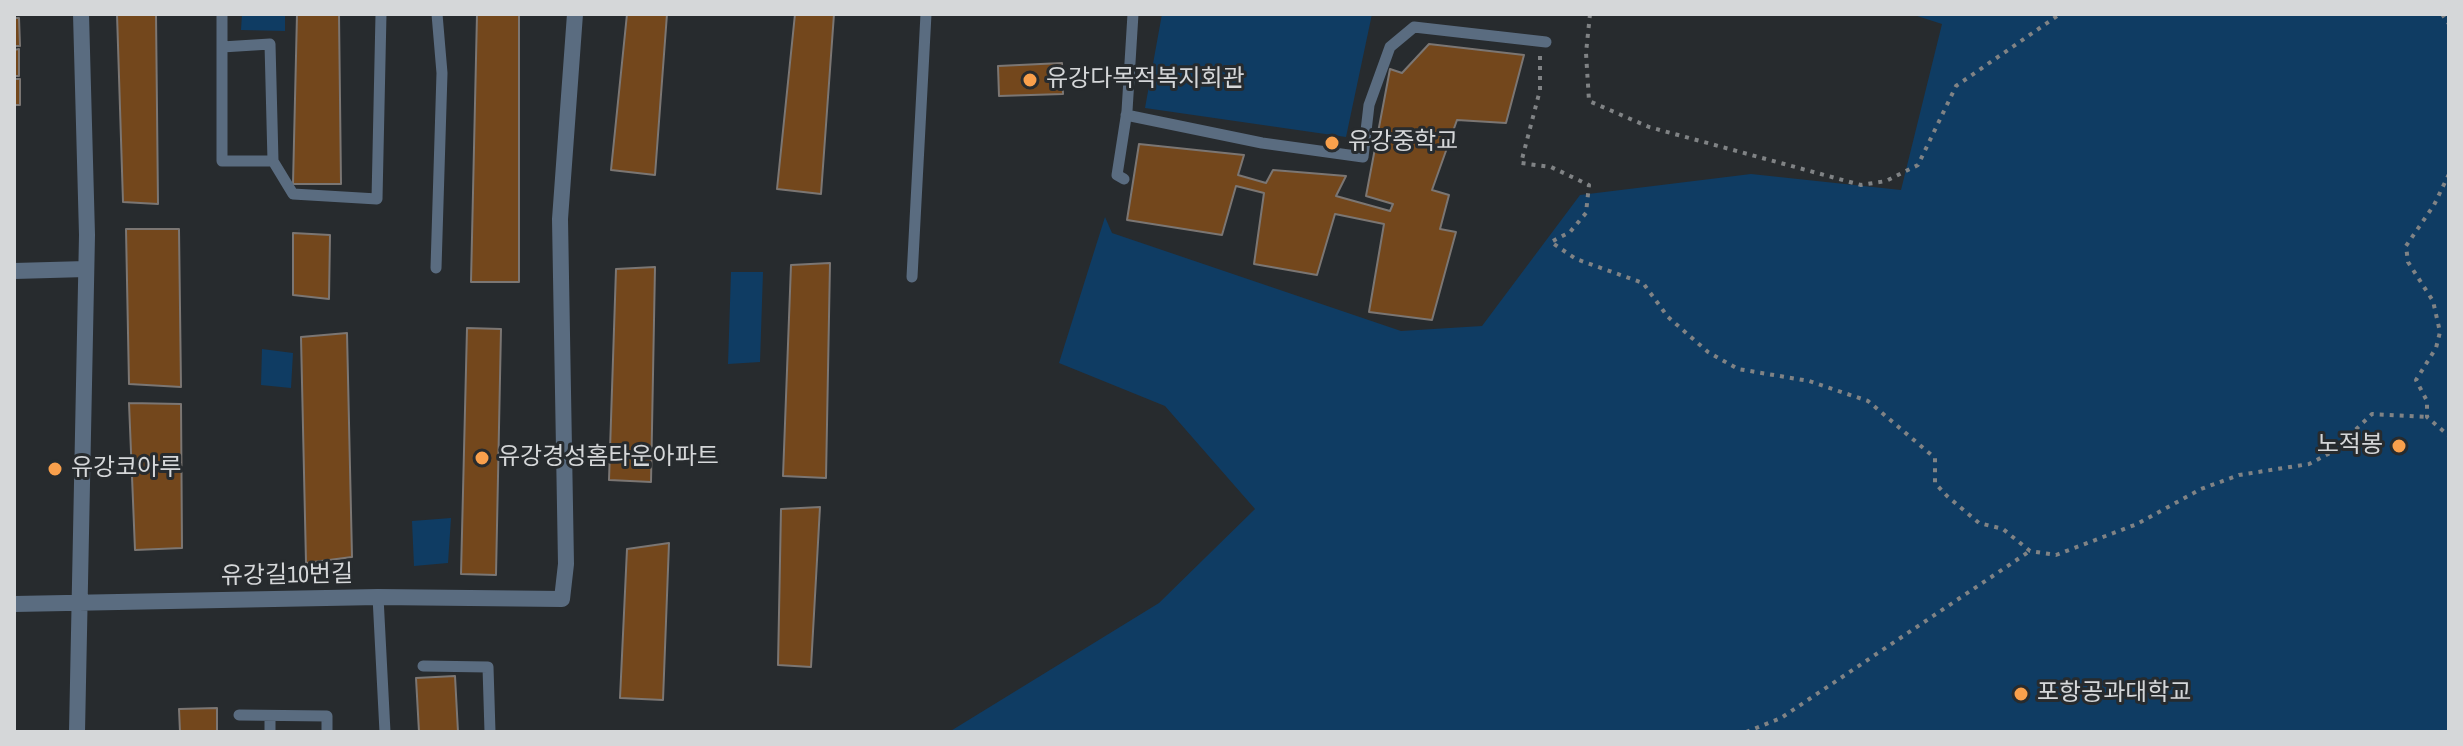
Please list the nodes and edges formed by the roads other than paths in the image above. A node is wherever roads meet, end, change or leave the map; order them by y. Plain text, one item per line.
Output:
1 (81, 14) edge
2 (222, 14) edge
3 (381, 14) edge
4 (437, 14) edge
5 (575, 14) edge
6 (926, 14) edge
7 (1133, 14) edge
8 (1543, 41) road end
9 (222, 47) junction
10 (1126, 115) junction
11 (273, 161) junction
12 (1124, 179) dead end
13 (436, 268) dead end
14 (86, 269) junction
15 (14, 271) edge
16 (912, 277) dead end
17 (378, 597) junction
18 (14, 604) edge
19 (79, 605) junction
20 (423, 666) dead end
21 (239, 715) dead end
22 (270, 716) junction
23 (77, 732) edge
24 (270, 732) edge
25 (327, 732) edge
26 (385, 732) edge
27 (490, 732) edge

1 - 14 street
2 - 9 lane
3 - 11 lane
4 - 13 lane
5 - 17 street, 유강길10번길
6 - 16 lane
7 - 10 lane
8 - 10 lane
9 - 11 lane
9 - 11 lane
10 - 12 lane
14 - 15 street
14 - 19 street
17 - 19 street, 유강길10번길
17 - 26 lane
18 - 19 street, 유강길10번길
19 - 23 street
20 - 27 lane
21 - 22 lane
22 - 24 lane
22 - 25 lane

